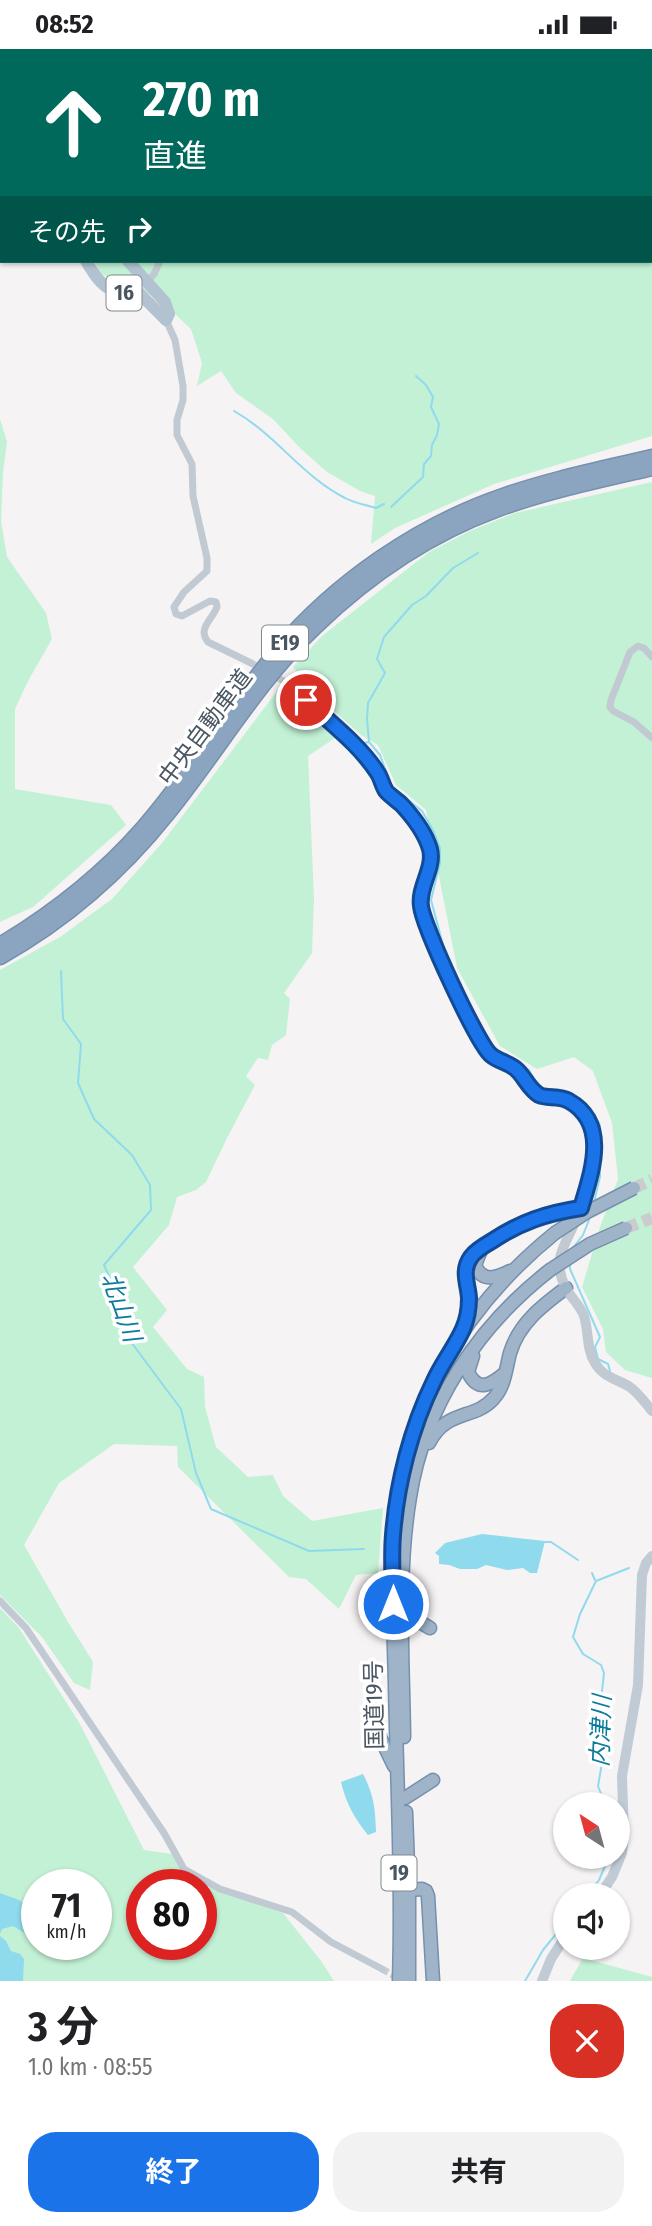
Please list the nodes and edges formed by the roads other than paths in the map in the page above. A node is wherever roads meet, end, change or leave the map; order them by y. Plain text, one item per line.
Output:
1 (87, 263) edge
2 (130, 263) edge
3 (159, 263) edge
4 (146, 283) junction
5 (166, 320) junction
6 (652, 457) edge
7 (652, 468) edge
8 (652, 657) edge
9 (251, 663) tunnel mouth
10 (289, 684) tunnel mouth
11 (652, 738) edge
12 (0, 945) edge
13 (0, 957) edge
14 (634, 1188) tunnel mouth
15 (581, 1208) junction
16 (626, 1228) tunnel mouth
17 (483, 1247) junction
18 (514, 1269) junction
19 (566, 1288) junction
20 (462, 1330) junction
21 (482, 1337) junction
22 (505, 1373) junction
23 (652, 1411) edge
24 (416, 1468) junction
25 (652, 1556) edge
26 (393, 1575) junction
27 (377, 1592) dead end
28 (0, 1601) edge
29 (403, 1612) junction
30 (430, 1628) dead end
31 (378, 1718) dead end
32 (397, 1773) junction
33 (433, 1780) dead end
34 (405, 1798) junction
35 (608, 1883) edge
36 (409, 1890) junction
37 (553, 1956) edge
38 (382, 1969) tunnel mouth
39 (399, 1981) edge
40 (409, 1981) edge
41 (433, 1981) edge
42 (542, 1981) edge

1 - 5 main road, 16
2 - 4 main road, 16
3 - 4 street
4 - 5 main road, 16
5 - 9 street
6 - 12 highway, 中央自動車道 / E19
7 - 13 highway, 中央自動車道 / E19
8 - 11 street
10 - 15 street
14 - 18 highway, 国道19号 / 19, bridge
15 - 17 highway
15 - 19 street
16 - 21 highway, 国道19号 / 19, bridge
17 - 18 highway
17 - 20 highway
18 - 20 highway, 国道19号 / 19
19 - 22 highway
19 - 23 street
20 - 26 highway, 国道19号 / 19
21 - 22 highway
21 - 24 highway, 国道19号 / 19
22 - 24 highway
24 - 29 highway, 国道19号 / 19
25 - 35 main road
26 - 27 highway
26 - 32 highway, 国道19号 / 19
28 - 38 street
29 - 30 highway
29 - 34 highway, 国道19号 / 19
31 - 32 highway
32 - 39 highway, 国道19号 / 19
33 - 34 highway
34 - 36 highway, 国道19号 / 19
36 - 40 highway, 国道19号 / 19
36 - 41 highway
37 - 42 main road

